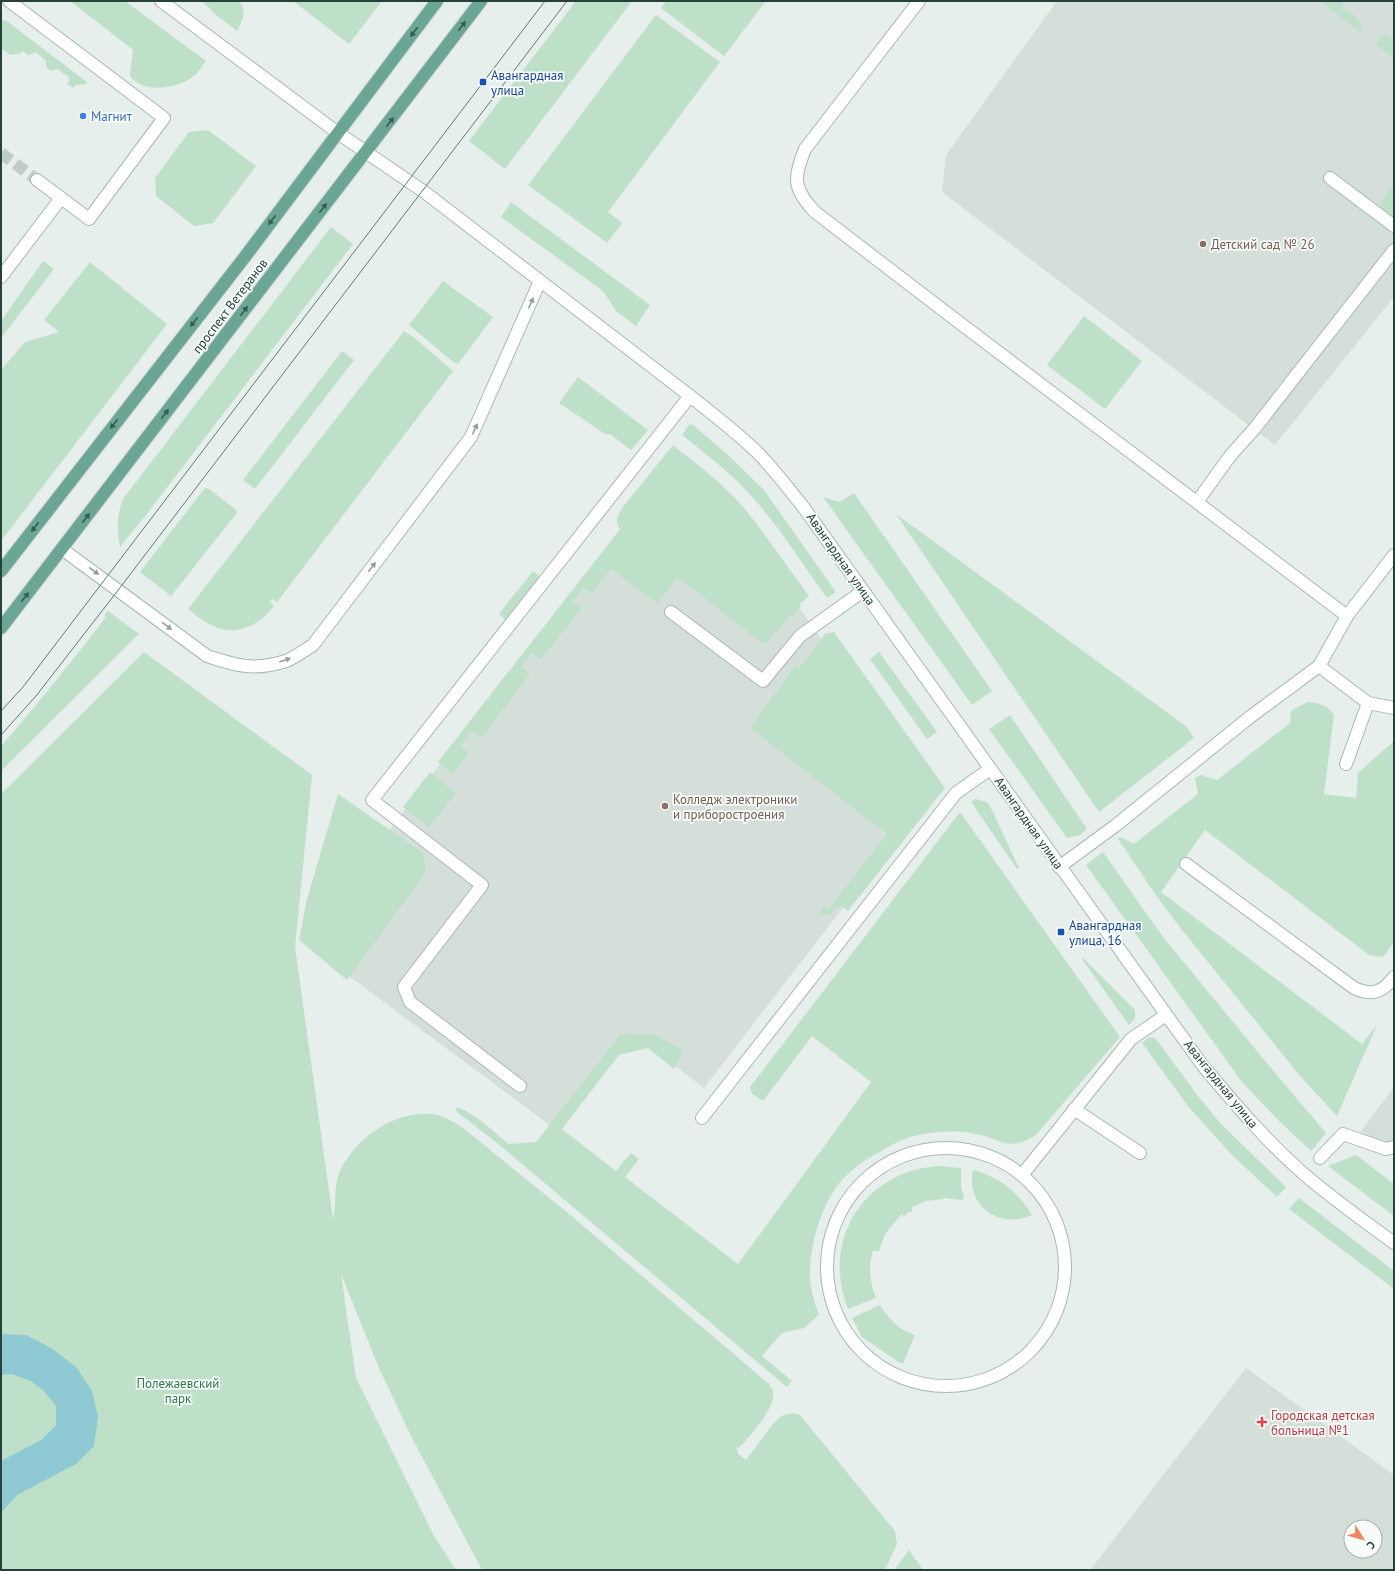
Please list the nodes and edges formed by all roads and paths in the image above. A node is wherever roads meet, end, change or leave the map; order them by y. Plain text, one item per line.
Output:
1 (9, 1) edge
2 (161, 1) edge
3 (437, 1) edge
4 (481, 1) edge
5 (919, 1) edge
6 (338, 133) junction
7 (366, 152) junction
8 (1330, 178) dead end
9 (37, 180) tunnel mouth
10 (61, 198) junction
11 (1394, 226) edge
12 (1394, 250) edge
13 (1, 277) edge
14 (540, 281) junction
15 (690, 396) junction
16 (1197, 502) junction
17 (62, 549) junction
18 (1394, 554) edge
19 (1, 571) edge
20 (863, 590) junction
21 (672, 612) dead end
22 (1347, 616) junction
23 (1, 628) edge
24 (1319, 666) junction
25 (1368, 703) junction
26 (1394, 708) edge
27 (1346, 764) dead end
28 (990, 769) junction
29 (1186, 864) dead end
30 (1059, 867) junction
31 (1394, 977) edge
32 (1166, 1015) junction
33 (520, 1086) dead end
34 (1074, 1108) junction
35 (702, 1118) dead end
36 (1394, 1147) edge
37 (1140, 1153) dead end
38 (1320, 1158) dead end
39 (1022, 1174) junction
40 (1394, 1243) edge

1 - 10 street
2 - 6 street, Авангардная улица
3 -> 6 main road, проспект Ветеранов
7 -> 4 main road, проспект Ветеранов
5 - 16 street
6 - 7 street, Авангардная улица
6 -> 19 main road, проспект Ветеранов
7 - 14 street, Авангардная улица
17 -> 7 main road, проспект Ветеранов
8 - 11 street
9 - 10 street
10 - 13 street
12 - 16 street
14 - 15 street, Авангардная улица
17 -> 14 street
15 - 20 street, Авангардная улица
15 - 33 street
16 - 22 street
23 -> 17 main road, проспект Ветеранов
18 - 22 street
20 - 21 street
20 - 28 street, Авангардная улица
22 - 24 street
24 - 25 street
24 - 30 street
25 - 26 street
25 - 27 street
28 - 30 street, Авангардная улица
28 - 35 street
29 - 31 street
30 - 32 street, Авангардная улица
32 - 34 street
32 - 40 street, Авангардная улица
34 - 37 street
34 - 39 street
36 - 38 street
39 - 39 street

